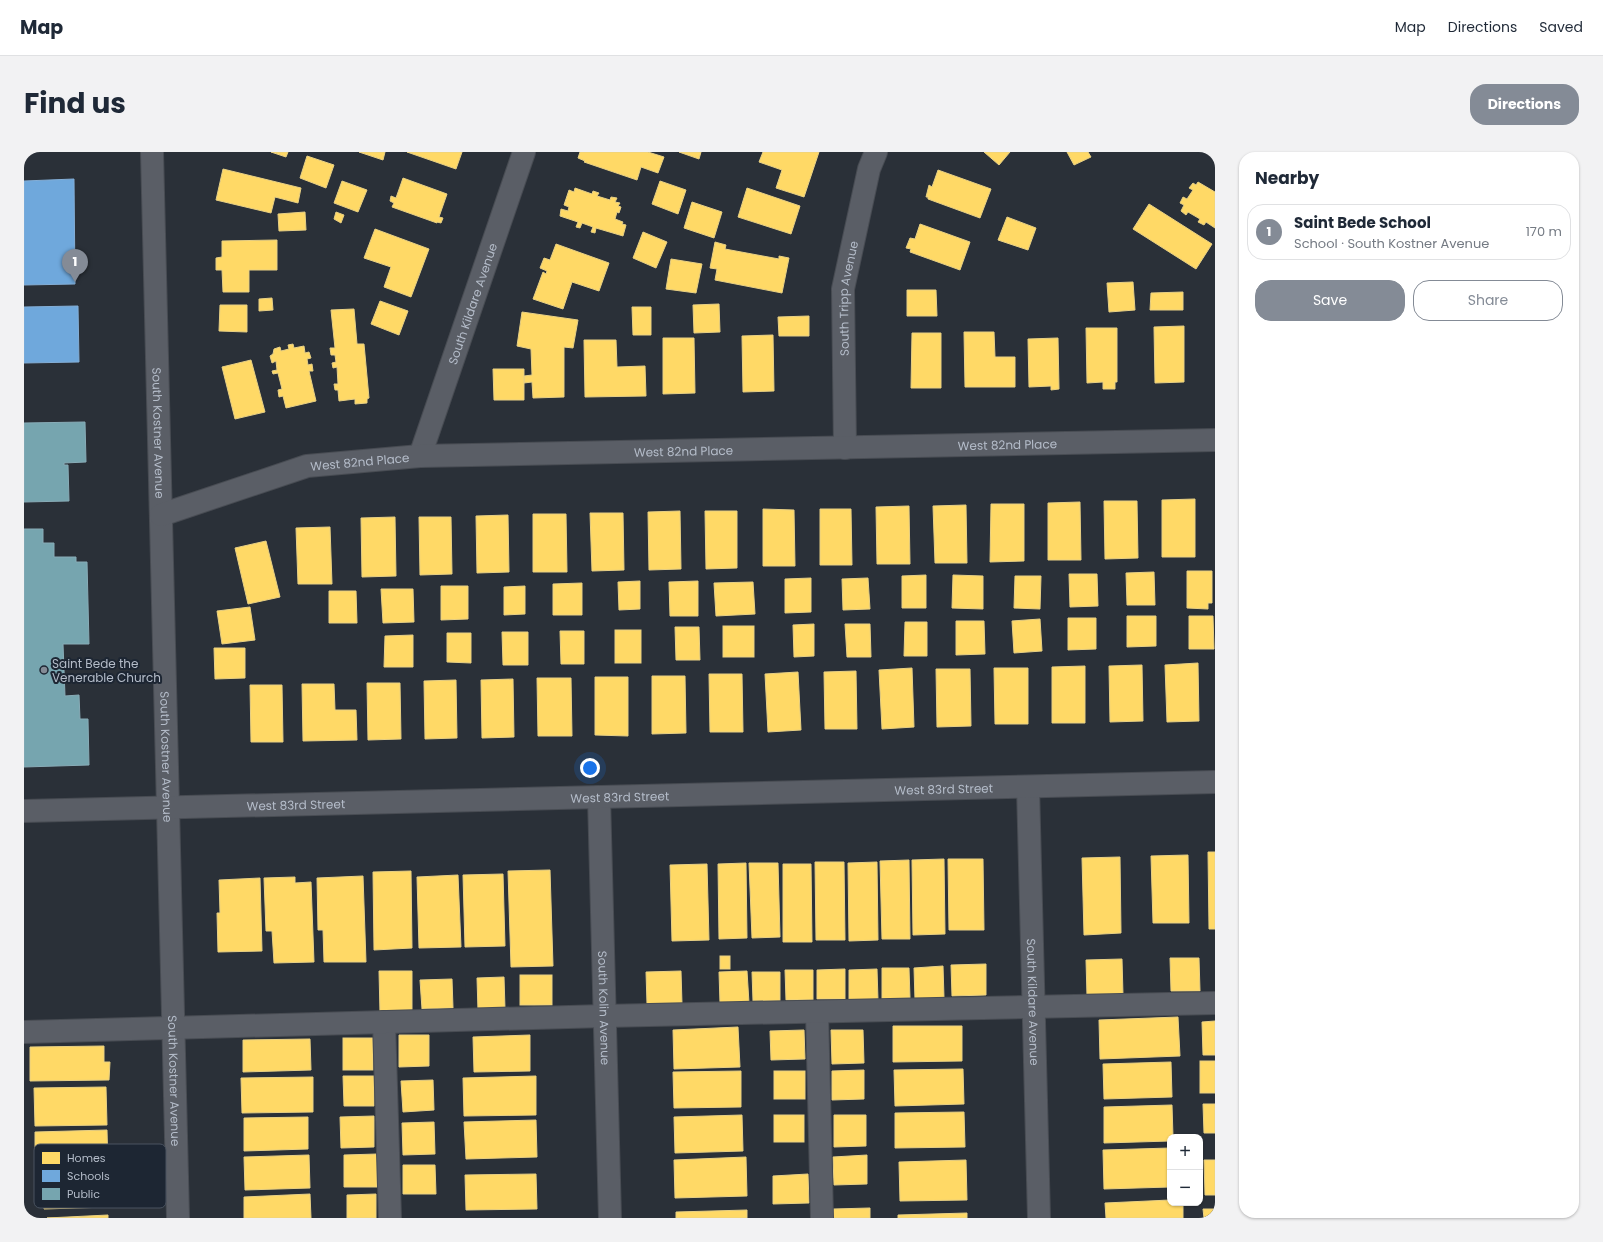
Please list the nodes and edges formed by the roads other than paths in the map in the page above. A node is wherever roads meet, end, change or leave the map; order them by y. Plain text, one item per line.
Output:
1 (149, 152) edge
2 (524, 152) edge
3 (876, 152) edge
4 (1215, 440) edge
5 (846, 448) junction
6 (420, 456) junction
7 (161, 515) junction
8 (1215, 782) edge
9 (1028, 787) junction
10 (599, 797) junction
11 (166, 808) junction
12 (24, 811) edge
13 (1215, 1003) edge
14 (1034, 1008) junction
15 (817, 1012) junction
16 (604, 1016) junction
17 (384, 1022) junction
18 (172, 1027) junction
19 (24, 1032) edge
20 (178, 1218) edge
21 (390, 1218) edge
22 (610, 1218) edge
23 (822, 1218) edge
24 (1039, 1218) edge

1 - 7 street, South Kostner Avenue
2 - 6 street, South Kildare Avenue
3 - 5 street, South Tripp Avenue
4 - 5 street, West 82nd Place
5 - 6 street, West 82nd Place
6 - 7 street, West 82nd Place
7 - 11 street, South Kostner Avenue
8 - 9 street, West 83rd Street
9 - 10 street, West 83rd Street
9 - 14 street, South Kildare Avenue
10 - 11 street, West 83rd Street
10 - 16 street, South Kolin Avenue
11 - 12 street, West 83rd Street
11 - 18 street, South Kostner Avenue
13 - 14 street
14 - 15 street
14 - 24 street, South Kildare Avenue
15 - 16 street
15 - 23 street
16 - 17 street
16 - 22 street, South Kolin Avenue
17 - 18 street
17 - 21 street
18 - 19 street
18 - 20 street, South Kostner Avenue

